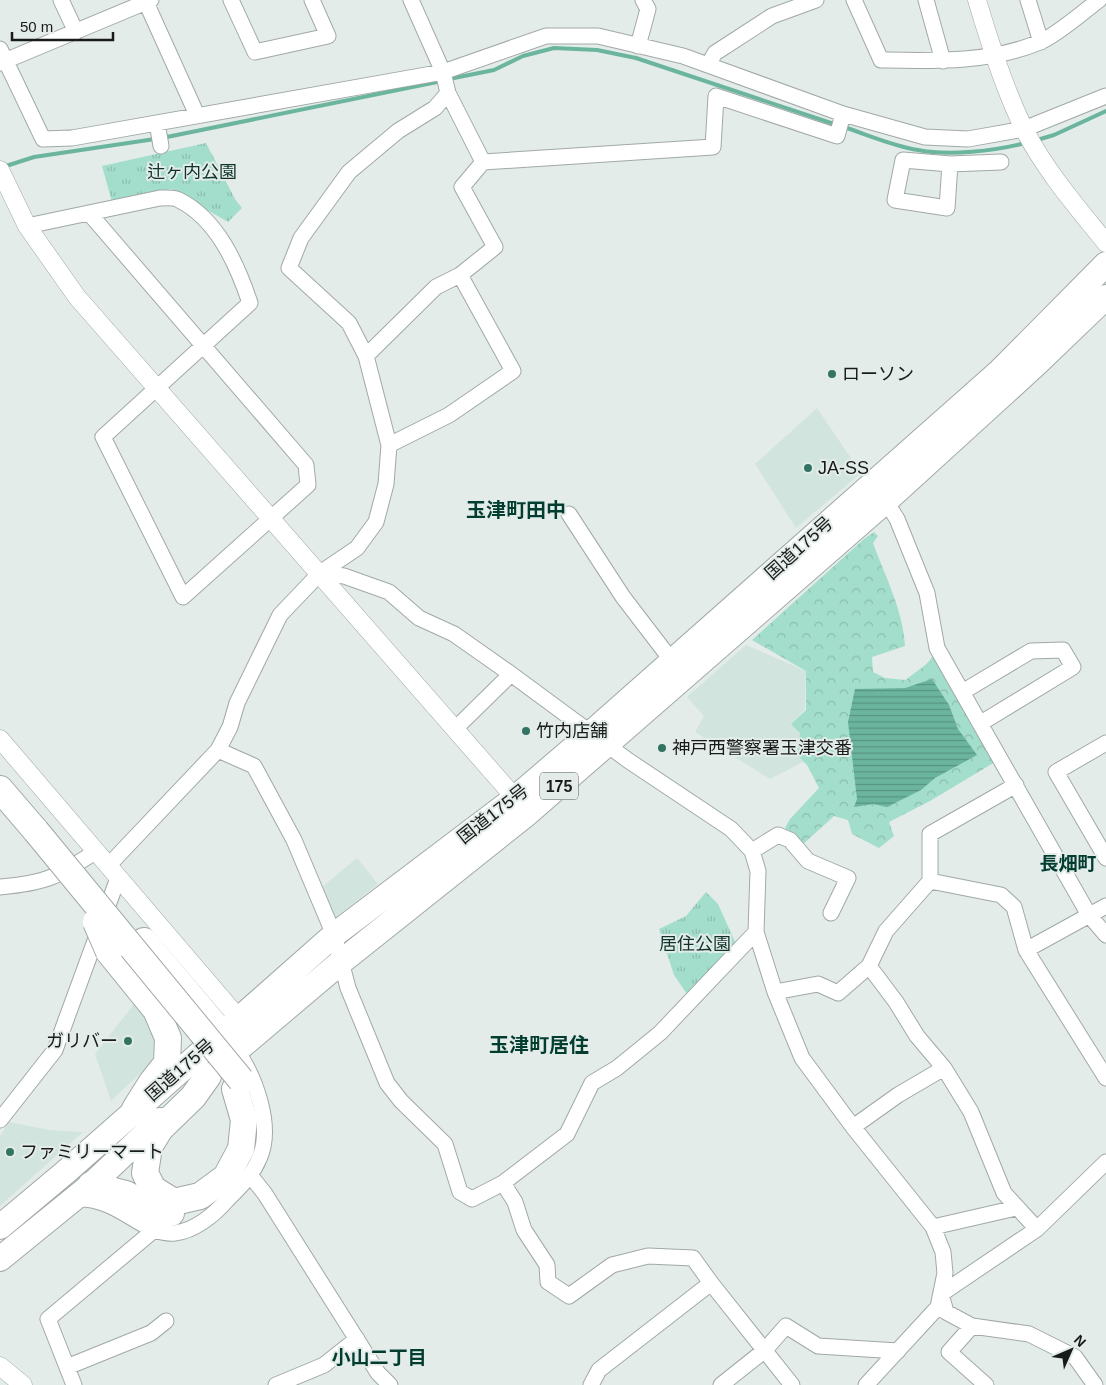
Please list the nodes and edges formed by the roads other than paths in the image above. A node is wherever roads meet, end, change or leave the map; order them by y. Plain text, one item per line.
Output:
1 (61, 0) edge
2 (231, 0) edge
3 (312, 0) edge
4 (411, 0) edge
5 (816, 0) edge
6 (854, 0) edge
7 (926, 0) edge
8 (977, 0) edge
9 (1028, 0) edge
10 (1099, 0) edge
11 (147, 1) edge
12 (648, 3) edge
13 (76, 32) junction
14 (1041, 42) junction
15 (638, 46) junction
16 (994, 56) junction
17 (2, 58) edge
18 (943, 61) junction
19 (715, 67) junction
20 (443, 72) junction
21 (448, 93) junction
22 (716, 96) junction
23 (1106, 96) edge
24 (843, 114) junction
25 (197, 115) junction
26 (157, 122) junction
27 (1024, 129) junction
28 (908, 133) junction
29 (161, 146) dead end
30 (903, 160) junction
31 (483, 162) junction
32 (1001, 162) dead end
33 (950, 164) junction
34 (0, 170) edge
35 (88, 213) junction
36 (27, 226) junction
37 (1106, 243) edge
38 (1106, 264) edge
39 (460, 275) junction
40 (1106, 298) edge
41 (201, 346) junction
42 (366, 356) junction
43 (158, 388) junction
44 (389, 445) junction
45 (880, 492) junction
46 (569, 514) dead end
47 (272, 518) junction
48 (320, 573) junction
49 (672, 661) junction
50 (511, 674) junction
51 (964, 692) junction
52 (981, 723) junction
53 (455, 729) junction
54 (0, 739) edge
55 (599, 739) junction
56 (1106, 743) edge
57 (218, 750) junction
58 (1016, 785) junction
59 (0, 789) edge
60 (521, 806) junction
61 (0, 813) edge
62 (34, 840) junction
63 (752, 851) junction
64 (95, 852) junction
65 (1106, 858) edge
66 (113, 872) junction
67 (930, 881) junction
68 (0, 888) edge
69 (1106, 906) edge
70 (95, 910) junction
71 (831, 913) dead end
72 (1089, 915) junction
73 (756, 932) junction
74 (334, 935) junction
75 (1106, 935) edge
76 (1026, 950) junction
77 (341, 962) junction
78 (869, 966) junction
79 (775, 992) junction
80 (238, 1035) junction
81 (944, 1068) junction
82 (208, 1076) junction
83 (1106, 1078) edge
84 (238, 1085) junction
85 (135, 1109) junction
86 (0, 1120) edge
87 (853, 1128) junction
88 (1106, 1162) edge
89 (250, 1175) junction
90 (503, 1183) junction
91 (81, 1192) junction
92 (1016, 1208) junction
93 (0, 1227) edge
94 (932, 1227) junction
95 (153, 1230) junction
96 (1037, 1230) junction
97 (0, 1259) edge
98 (711, 1283) junction
99 (942, 1294) junction
100 (166, 1321) dead end
101 (972, 1326) junction
102 (357, 1340) junction
103 (765, 1350) junction
104 (898, 1351) junction
105 (0, 1366) edge
106 (66, 1367) junction
107 (23, 1385) edge
108 (74, 1385) edge
109 (276, 1385) edge
110 (390, 1385) edge
111 (591, 1385) edge
112 (721, 1385) edge
113 (792, 1385) edge
114 (866, 1385) edge
115 (986, 1385) edge
116 (1095, 1385) edge

1 - 13 street
2 - 3 street
4 - 20 street
5 - 19 street
6 - 18 street
7 - 18 street
8 - 16 street
9 - 14 street
10 - 14 street
11 - 13 street
11 - 25 street
12 - 15 street
13 - 17 street
14 - 16 street
15 - 19 street
15 - 20 street
16 - 18 street
16 - 27 street
17 - 26 street
19 - 22 street
19 - 24 street
20 - 21 street
20 - 25 street
21 - 31 street
21 - 42 street
22 - 24 street
22 - 31 street
23 - 27 street
24 - 28 street
25 - 26 street
26 - 29 street
27 - 28 street
27 - 37 street
28 - 30 street
30 - 33 street
30 - 33 street
31 - 39 street
32 - 33 street
34 - 36 street
35 - 36 street
35 - 41 street
35 - 41 street
36 - 43 street
38 - 45 highway, 国道175号 / 175
39 - 42 street
39 - 44 street
40 - 45 highway, 国道175号 / 175
41 - 43 street
41 - 47 street
42 - 44 street
43 - 47 street
43 - 47 street
44 - 48 street
45 - 49 highway, 国道175号 / 175
45 - 51 street
45 - 55 highway, 国道175号 / 175
46 - 49 street
47 - 48 street
48 - 50 street
48 - 53 street
48 - 57 street
49 - 55 highway, 国道175号 / 175
50 - 53 street
50 - 55 street
51 - 52 street
51 - 52 street
52 - 58 street
53 - 60 street
54 - 64 street
55 - 60 highway, 国道175号 / 175
55 - 63 street
56 - 65 street
57 - 66 street
57 - 74 street
58 - 67 street
58 - 72 street
59 - 62 highway
60 - 74 highway, 国道175号 / 175
60 - 77 highway, 国道175号 / 175
61 - 62 highway
62 - 70 highway
63 - 71 street
63 - 73 street
64 - 66 street
64 - 68 street
66 - 80 street
66 - 86 street
67 - 76 street
67 - 78 street
69 - 72 street
70 - 80 highway
70 - 84 highway, bridge
70 - 85 highway, bridge
72 - 75 street
72 - 76 street
73 - 79 street
73 - 90 street
74 - 77 street
74 - 80 highway, 国道175号 / 175
76 - 83 street
77 - 80 highway, 国道175号 / 175
77 - 90 street
78 - 79 street
78 - 81 street
79 - 87 street
80 - 82 highway, 国道175号 / 175
80 - 85 highway, 国道175号 / 175
80 - 89 street
81 - 87 street
81 - 92 street
82 - 84 highway
82 - 91 highway, 国道175号 / 175
84 - 91 highway
85 - 93 highway, 国道175号 / 175
87 - 94 street
88 - 96 street
89 - 95 street
89 - 102 street
90 - 98 street
91 - 95 street
91 - 97 highway, 国道175号 / 175
92 - 94 street
92 - 96 street
94 - 99 street
95 - 106 street
96 - 99 street
98 - 103 street
98 - 111 street
99 - 101 street
99 - 104 street
100 - 106 street
101 - 115 street
101 - 116 street
102 - 109 street
102 - 110 street
103 - 104 street
103 - 112 street
103 - 113 street
104 - 114 street
105 - 107 street
106 - 108 street

